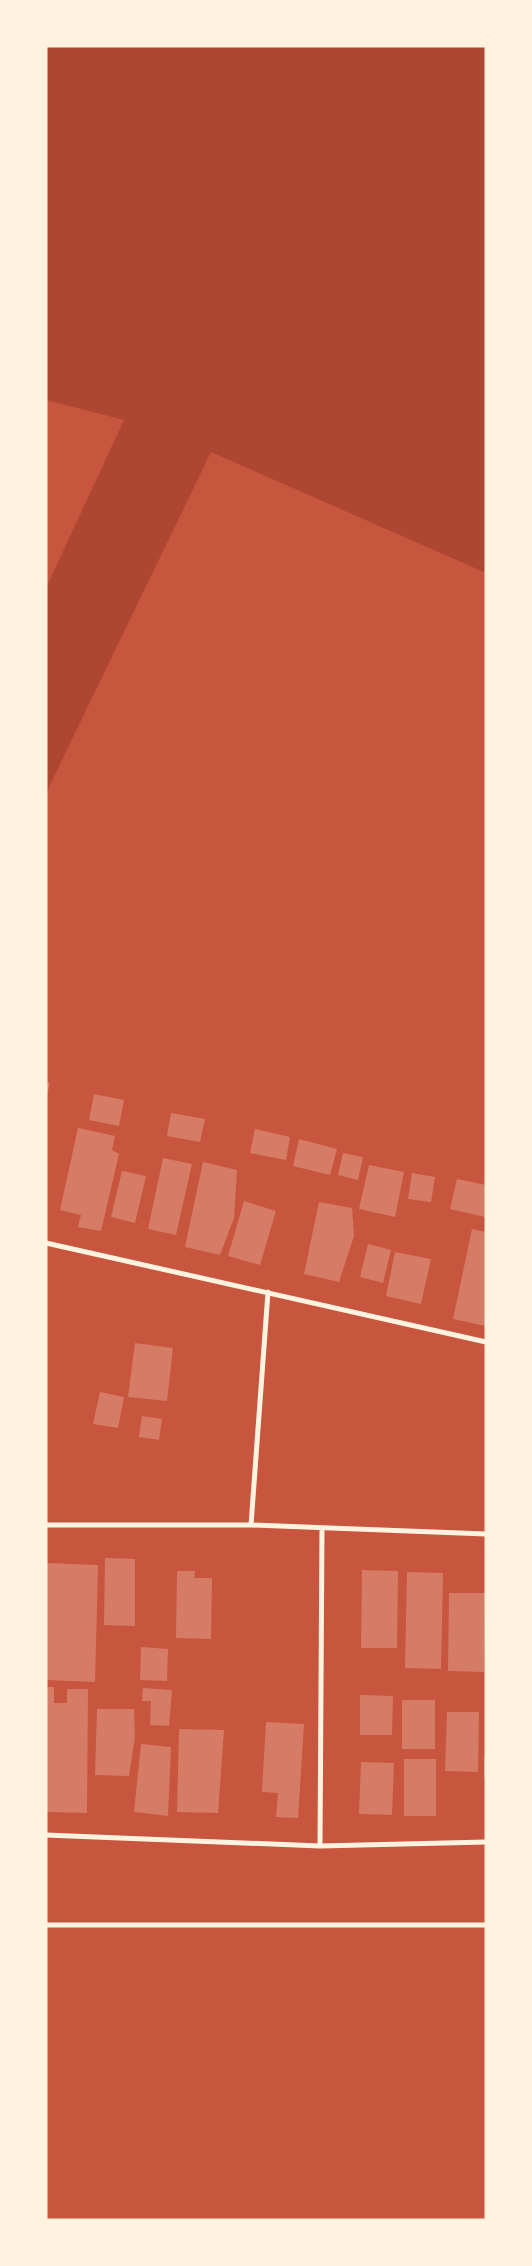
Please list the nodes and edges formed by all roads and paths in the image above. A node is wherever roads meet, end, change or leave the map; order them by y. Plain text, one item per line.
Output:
1 (46, 1242) edge
2 (268, 1292) junction
3 (486, 1342) edge
4 (46, 1525) edge
5 (251, 1525) junction
6 (322, 1528) junction
7 (486, 1534) edge
8 (46, 1835) edge
9 (486, 1842) edge
10 (320, 1846) junction
11 (46, 1925) edge
12 (476, 1925) junction
13 (486, 1925) edge
14 (486, 1929) edge

1 - 2 street
2 - 3 street
2 - 5 street
4 - 5 street
5 - 6 street
6 - 7 street
6 - 10 street
8 - 10 street
9 - 10 street
11 - 12 street
12 - 13 street
12 - 14 street

